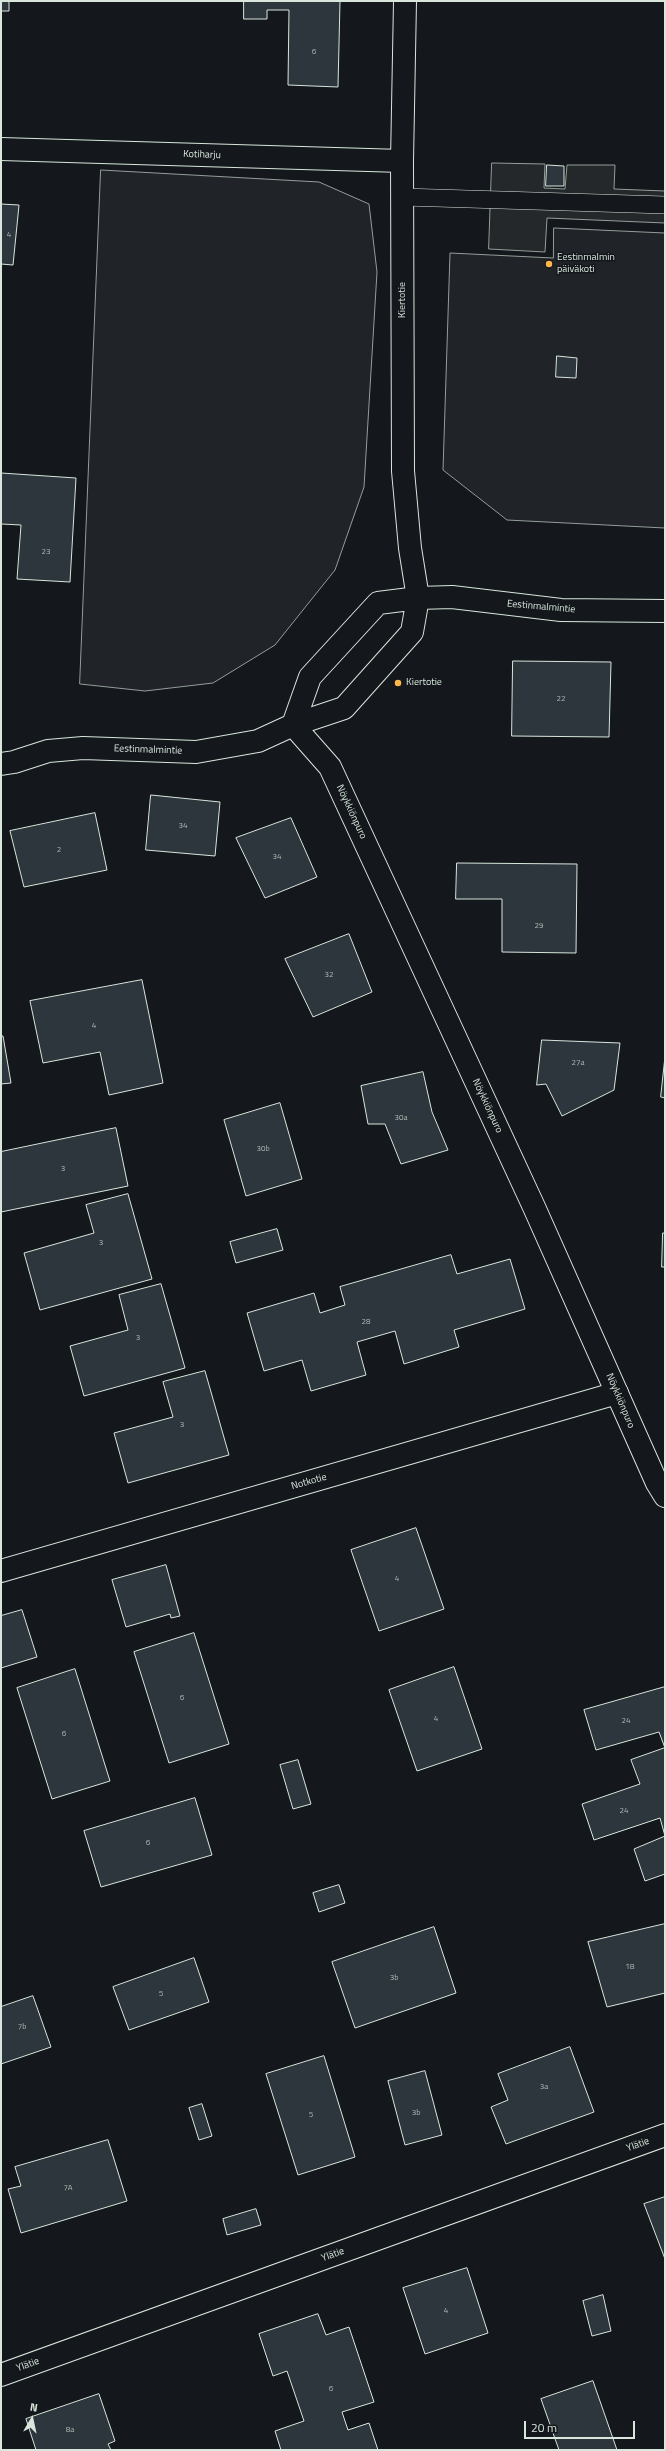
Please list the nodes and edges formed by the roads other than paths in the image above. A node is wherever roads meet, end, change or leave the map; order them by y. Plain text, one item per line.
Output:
1 (405, 1) edge
2 (1, 149) edge
3 (402, 160) junction
4 (402, 198) junction
5 (665, 206) edge
6 (418, 598) junction
7 (665, 611) edge
8 (293, 725) junction
9 (1, 764) edge
10 (617, 1393) junction
11 (665, 1496) edge
12 (1, 1571) edge
13 (665, 2135) edge
14 (1, 2375) edge

1 - 3 street, Kiertotie
2 - 3 street, Kotiharju
3 - 4 street, Kiertotie
4 - 5 lane
4 - 6 street, Kiertotie
6 - 7 street, Eestinmalmintie
6 - 8 street, Eestinmalmintie
6 - 8 street, Eestinmalmintie
8 - 9 street, Eestinmalmintie
8 - 10 street, Nöykkiönpuro
10 - 11 street, Nöykkiönpuro
10 - 12 street, Notkotie
13 - 14 street, Ylätie

